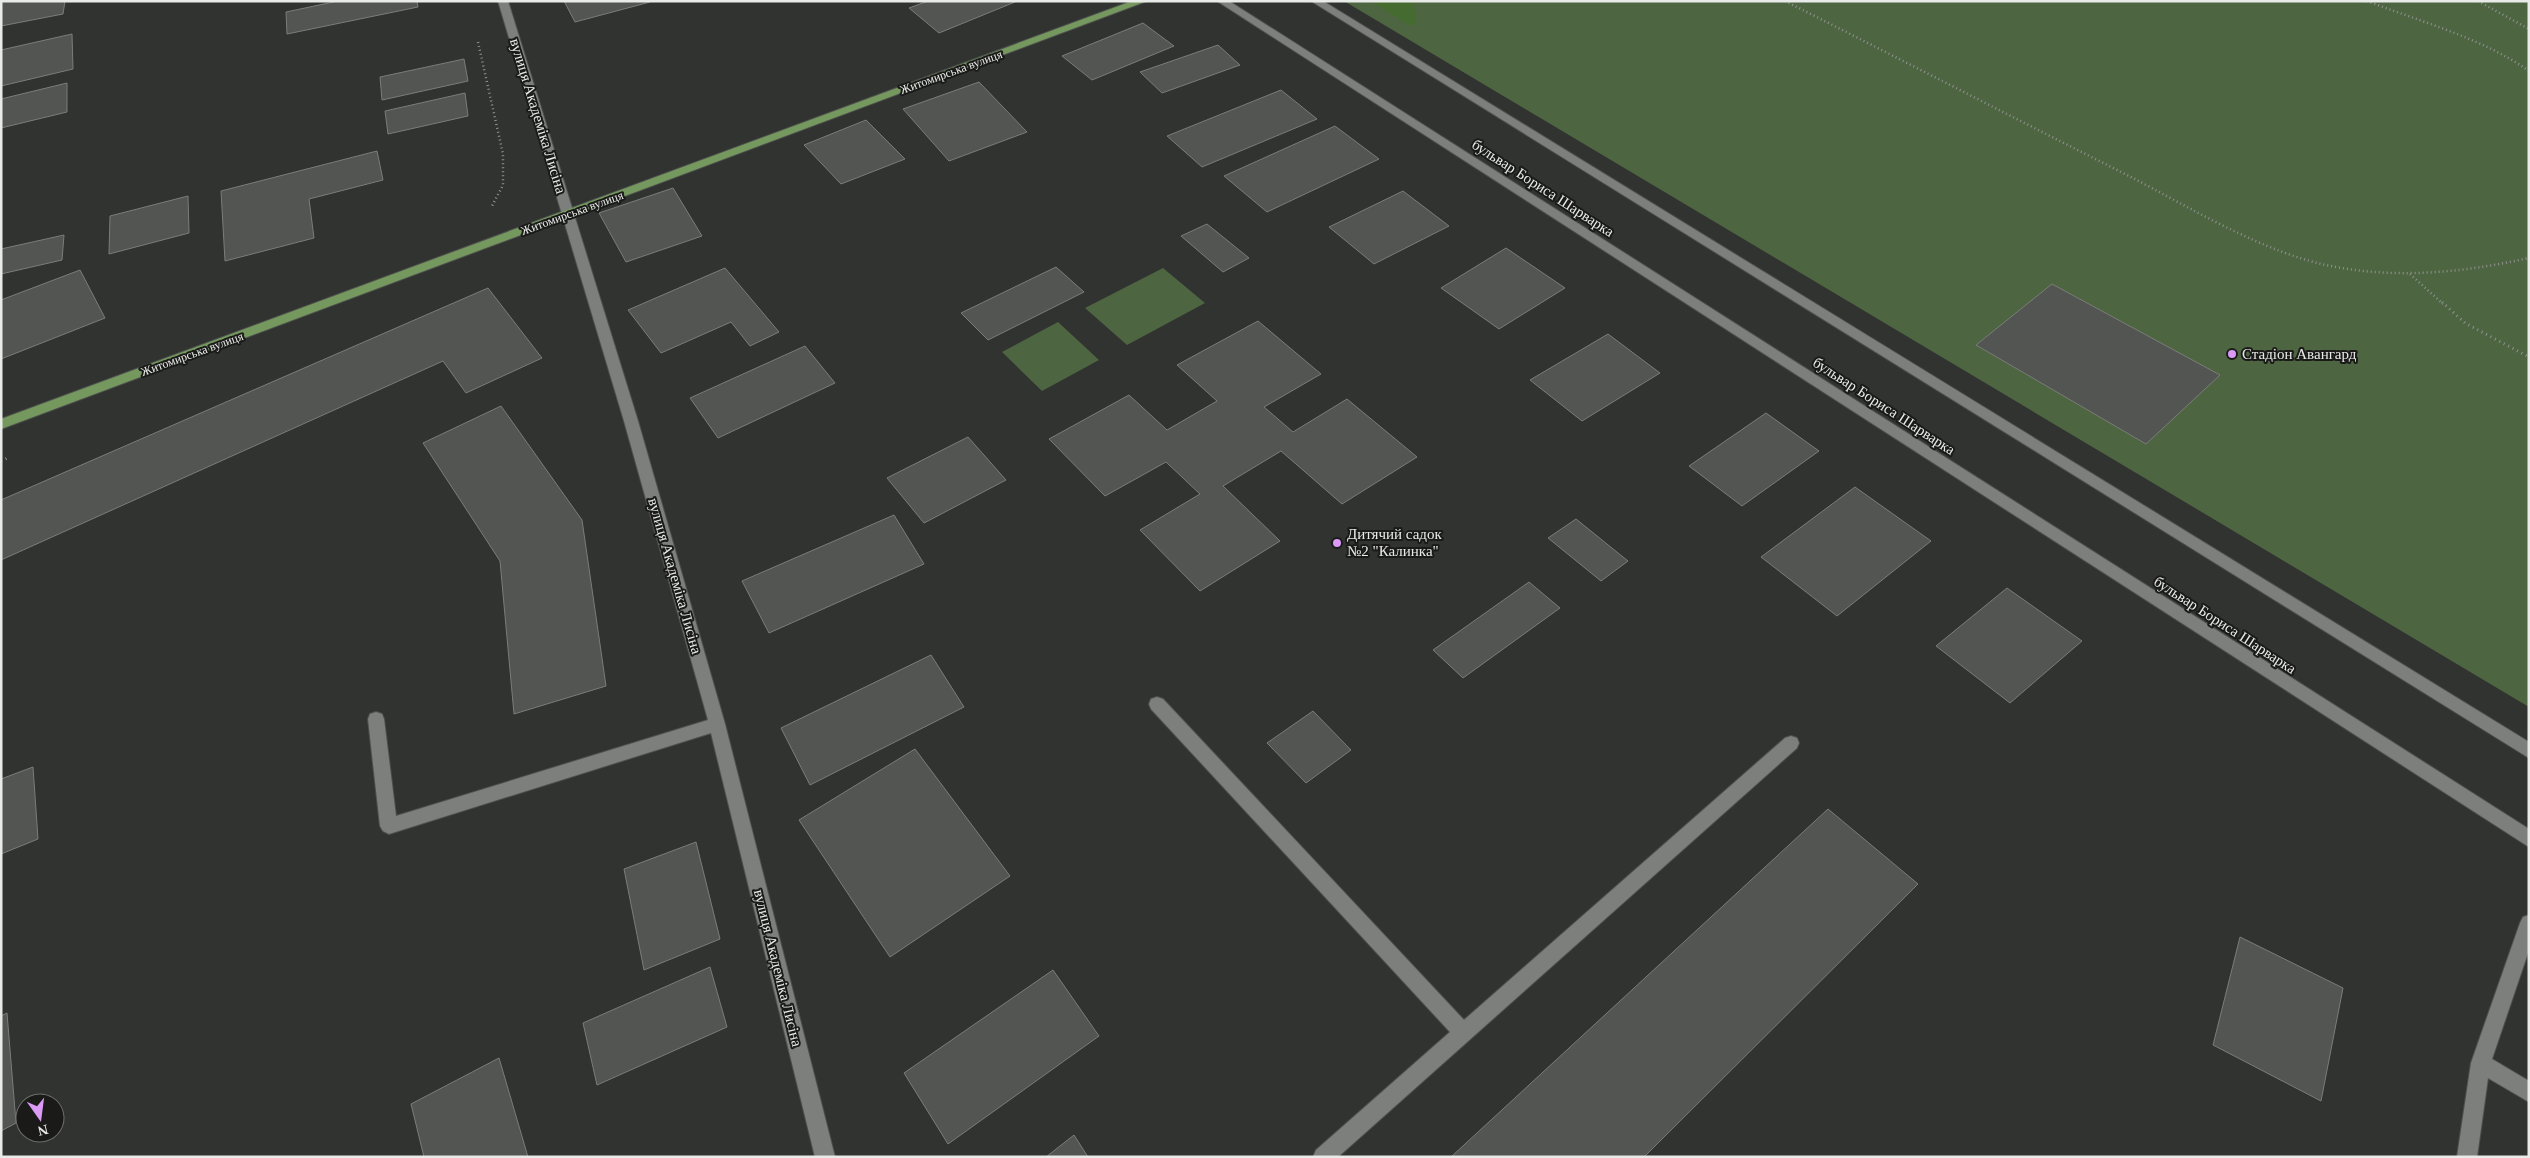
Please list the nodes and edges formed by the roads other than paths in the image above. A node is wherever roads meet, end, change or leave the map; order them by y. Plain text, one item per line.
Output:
1 (503, 1) edge
2 (1142, 1) edge
3 (1222, 1) edge
4 (1316, 1) edge
5 (568, 214) junction
6 (1, 424) edge
7 (1157, 704) dead end
8 (376, 718) dead end
9 (717, 724) junction
10 (1792, 743) dead end
11 (2529, 751) edge
12 (2529, 839) edge
13 (2529, 923) edge
14 (1462, 1033) junction
15 (2481, 1063) junction
16 (2529, 1092) edge
17 (825, 1157) edge
18 (1322, 1157) edge
19 (2467, 1157) edge

1 - 5 street, вулиця Академіка Лисіна
2 - 5 main road, Житомирська вулиця
3 - 12 street, бульвар Бориса Шарварка
4 - 11 street
5 - 6 main road, Житомирська вулиця
5 - 9 street, вулиця Академіка Лисіна
7 - 14 street
8 - 9 street
9 - 17 street, вулиця Академіка Лисіна
10 - 14 street
13 - 15 street
14 - 18 street
15 - 16 street
15 - 19 street

